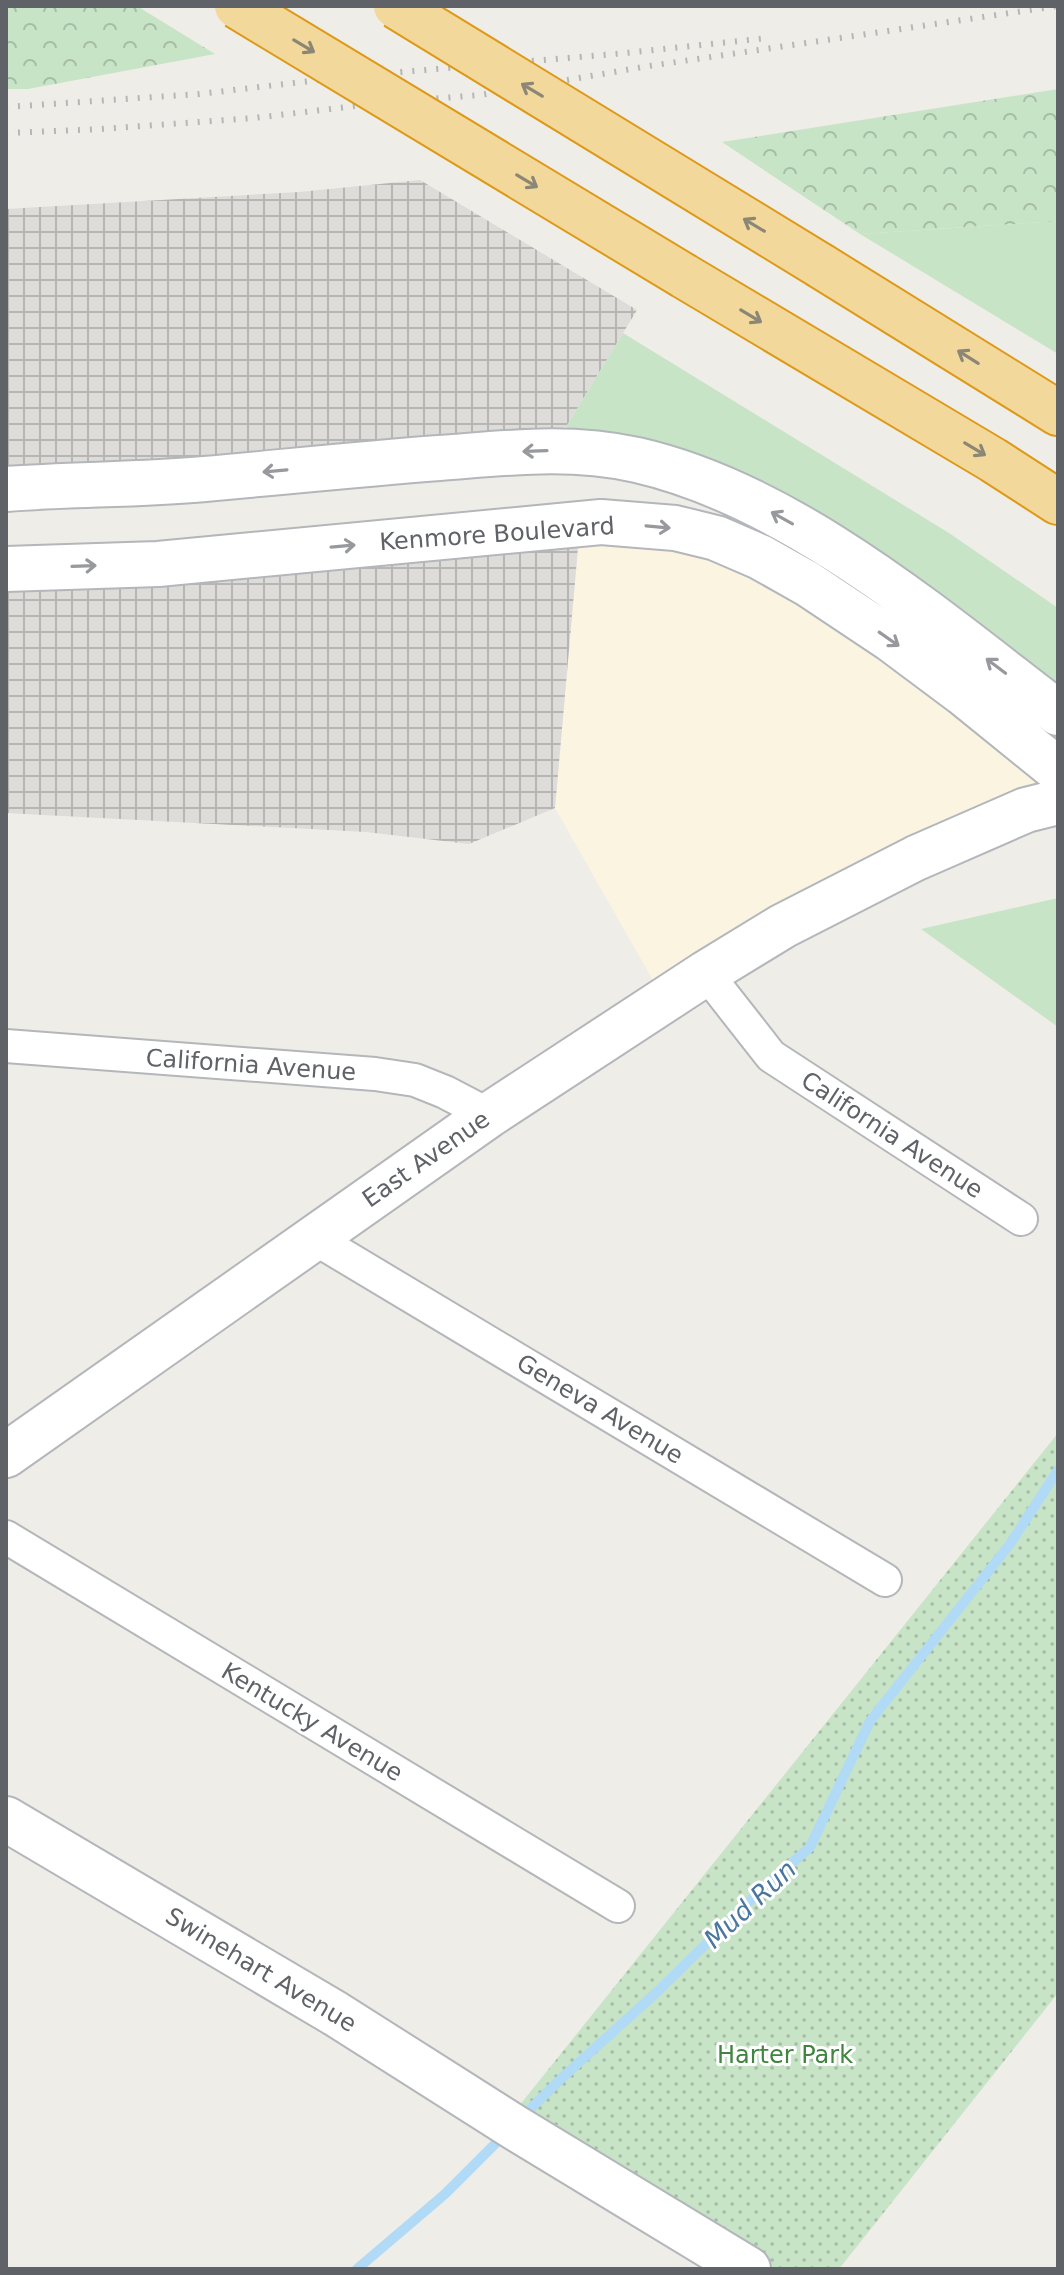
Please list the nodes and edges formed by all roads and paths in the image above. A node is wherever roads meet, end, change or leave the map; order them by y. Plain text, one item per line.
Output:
1 (237, 6) edge
2 (396, 6) edge
3 (1058, 413) edge
4 (6, 489) edge
5 (1058, 502) edge
6 (6, 569) edge
7 (1058, 713) edge
8 (1058, 770) edge
9 (1058, 802) edge
10 (706, 973) junction
11 (6, 1046) edge
12 (489, 1115) junction
13 (1021, 1219) dead end
14 (314, 1238) junction
15 (6, 1455) edge
16 (6, 1537) edge
17 (885, 1580) dead end
18 (9, 1829) edge
19 (618, 1906) dead end
20 (748, 2269) edge

1 -> 5 highway, bridge
3 -> 2 highway, bridge
7 -> 4 main road
6 -> 8 main road, Kenmore Boulevard
9 - 10 main road, East Avenue
10 - 12 main road, East Avenue
10 - 13 street, California Avenue
11 - 12 street, California Avenue
12 - 14 main road, East Avenue
14 - 15 main road, East Avenue
14 - 17 street, Geneva Avenue
16 - 19 street, Kentucky Avenue
18 - 20 main road, Swinehart Avenue

